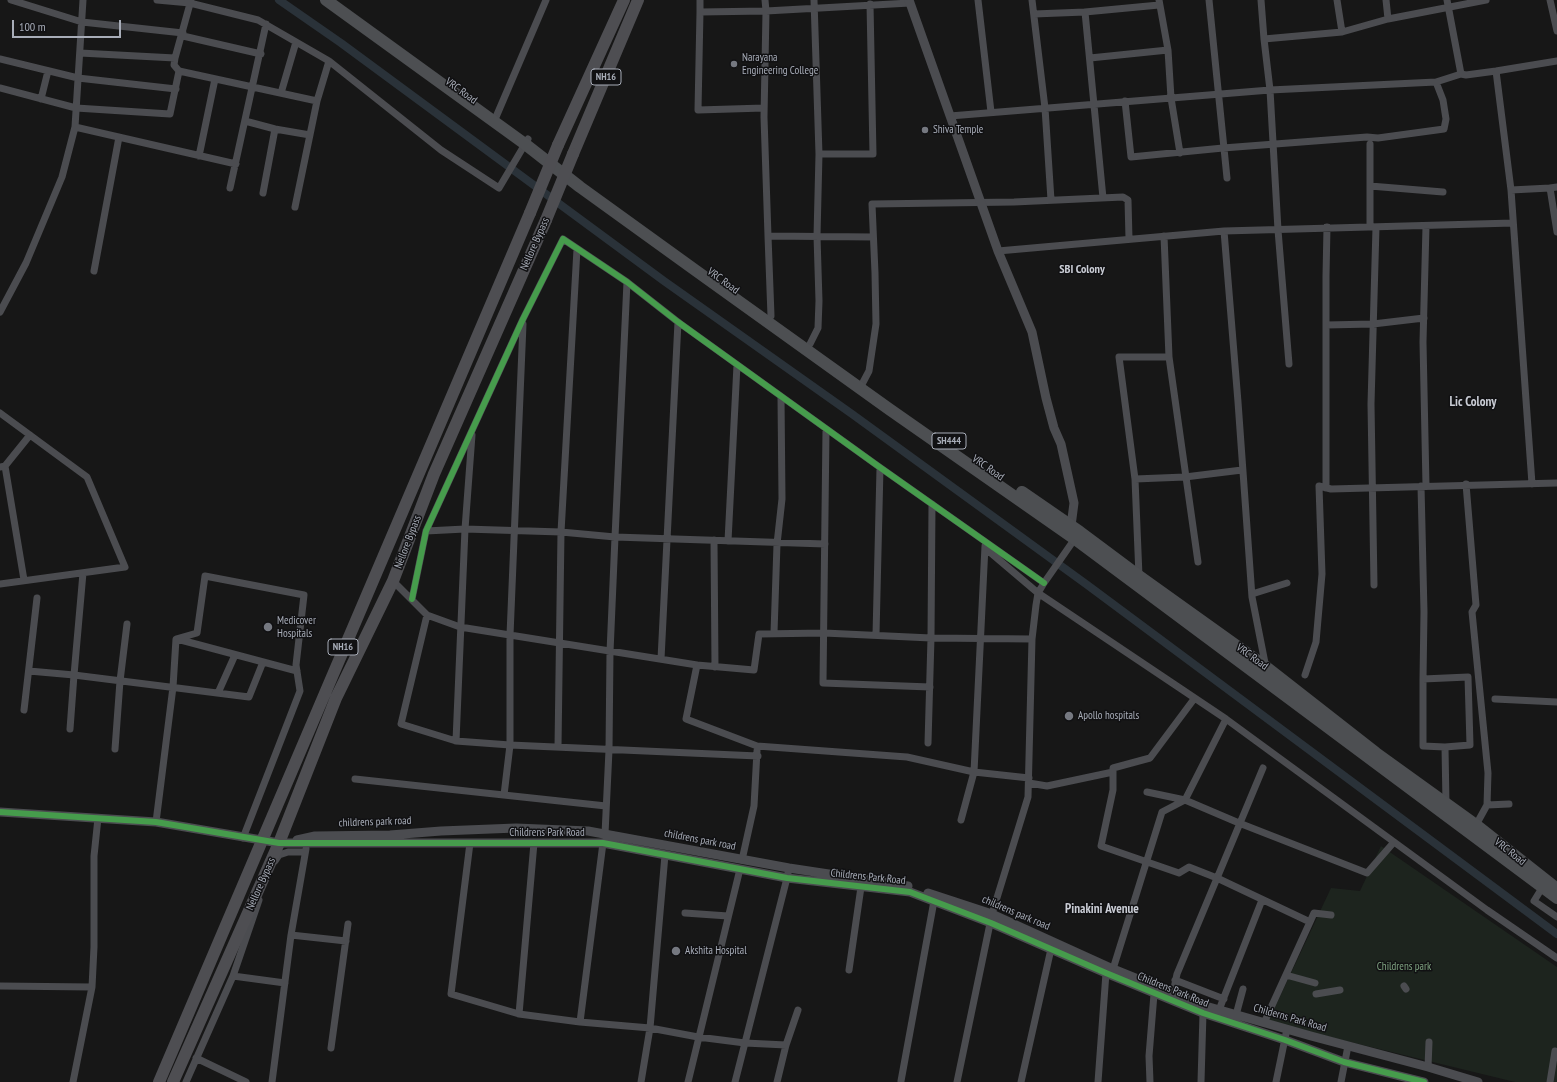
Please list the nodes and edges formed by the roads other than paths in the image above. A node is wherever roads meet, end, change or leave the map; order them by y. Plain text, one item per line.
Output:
1 (11, 0) edge
2 (83, 0) edge
3 (157, 0) edge
4 (326, 0) edge
5 (335, 0) edge
6 (546, 0) edge
7 (624, 0) edge
8 (638, 0) edge
9 (700, 0) edge
10 (765, 0) edge
11 (978, 0) edge
12 (1032, 0) edge
13 (1209, 0) edge
14 (1261, 0) edge
15 (1337, 0) edge
16 (1386, 0) edge
17 (1486, 0) edge
18 (1550, 0) edge
19 (909, 1) edge
20 (30, 2) edge
21 (191, 2) edge
22 (1159, 2) edge
23 (814, 4) edge
24 (870, 4) junction
25 (1449, 4) edge
26 (766, 11) junction
27 (700, 12) junction
28 (1085, 12) junction
29 (1034, 14) junction
30 (1388, 19) junction
31 (82, 22) junction
32 (266, 24) junction
33 (1557, 31) edge
34 (1342, 32) junction
35 (183, 34) junction
36 (1264, 40) junction
37 (296, 42) junction
38 (1168, 50) junction
39 (80, 52) junction
40 (261, 54) junction
41 (175, 58) junction
42 (1090, 58) junction
43 (0, 59) edge
44 (329, 61) junction
45 (1557, 61) edge
46 (48, 70) junction
47 (178, 71) junction
48 (1496, 71) junction
49 (1461, 74) junction
50 (78, 78) junction
51 (215, 79) junction
52 (1436, 82) junction
53 (252, 87) junction
54 (0, 88) edge
55 (176, 89) junction
56 (1270, 90) junction
57 (281, 93) junction
58 (1219, 94) junction
59 (1171, 98) junction
60 (41, 99) junction
61 (317, 101) junction
62 (1125, 101) junction
63 (1094, 104) junction
64 (76, 108) junction
65 (764, 108) junction
66 (1045, 108) junction
67 (991, 112) junction
68 (950, 116) junction
69 (496, 117) junction
70 (245, 121) junction
71 (75, 127) junction
72 (275, 129) junction
73 (310, 135) junction
74 (119, 137) junction
75 (527, 141) junction
76 (1273, 144) junction
77 (1370, 144) dead end
78 (1223, 148) junction
79 (1180, 153) junction
80 (819, 154) junction
81 (199, 156) junction
82 (236, 164) junction
83 (1227, 178) dead end
84 (1370, 186) junction
85 (230, 188) dead end
86 (1554, 188) edge
87 (1511, 190) junction
88 (1443, 192) dead end
89 (264, 193) dead end
90 (1103, 198) junction
91 (1051, 200) junction
92 (981, 203) junction
93 (295, 207) dead end
94 (1513, 224) junction
95 (1426, 226) junction
96 (1327, 227) junction
97 (1373, 227) junction
98 (1278, 230) junction
99 (1224, 231) junction
100 (1557, 232) edge
101 (768, 236) junction
102 (818, 236) junction
103 (1164, 236) junction
104 (873, 237) junction
105 (1129, 239) junction
106 (577, 249) junction
107 (998, 251) junction
108 (94, 271) dead end
109 (627, 282) junction
110 (0, 312) edge
111 (771, 316) junction
112 (1424, 318) junction
113 (523, 319) junction
114 (678, 322) junction
115 (1373, 324) junction
116 (1326, 325) junction
117 (810, 344) junction
118 (1169, 356) junction
119 (1289, 364) dead end
120 (737, 365) junction
121 (862, 385) junction
122 (781, 397) junction
123 (0, 413) edge
124 (826, 429) junction
125 (472, 430) junction
126 (30, 435) junction
127 (3, 467) edge
128 (880, 468) junction
129 (1242, 470) junction
130 (1185, 477) junction
131 (1135, 479) junction
132 (1557, 483) edge
133 (1466, 484) junction
134 (1532, 484) junction
135 (1423, 486) junction
136 (1326, 488) junction
137 (1373, 488) junction
138 (932, 504) junction
139 (465, 529) junction
140 (426, 531) junction
141 (514, 531) junction
142 (561, 532) junction
143 (1075, 532) junction
144 (615, 538) junction
145 (667, 538) junction
146 (714, 540) junction
147 (728, 541) junction
148 (777, 544) junction
149 (825, 544) junction
150 (985, 544) junction
151 (1198, 562) dead end
152 (84, 573) junction
153 (1139, 576) junction
154 (24, 580) junction
155 (393, 581) junction
156 (1044, 583) junction
157 (0, 584) edge
158 (1287, 584) dead end
159 (1374, 585) dead end
160 (1038, 593) junction
161 (1252, 594) junction
162 (37, 598) dead end
163 (412, 599) junction
164 (427, 615) junction
165 (127, 624) dead end
166 (460, 626) junction
167 (774, 633) junction
168 (824, 633) junction
169 (510, 635) junction
170 (876, 635) junction
171 (931, 638) junction
172 (980, 638) junction
173 (176, 639) junction
174 (1032, 639) junction
175 (560, 643) junction
176 (610, 652) junction
177 (234, 655) junction
178 (661, 659) junction
179 (263, 662) junction
180 (697, 665) junction
181 (715, 667) junction
182 (29, 671) junction
183 (297, 672) junction
184 (1263, 672) junction
185 (74, 675) junction
186 (1305, 676) dead end
187 (1423, 680) junction
188 (120, 681) junction
189 (173, 687) junction
190 (930, 687) junction
191 (218, 693) junction
192 (1194, 699) junction
193 (1495, 699) dead end
194 (1557, 702) edge
195 (24, 710) dead end
196 (1226, 719) junction
197 (70, 729) dead end
198 (456, 741) junction
199 (928, 743) dead end
200 (510, 745) junction
201 (757, 746) junction
202 (558, 747) junction
203 (1445, 747) junction
204 (115, 749) dead end
205 (609, 750) junction
206 (758, 756) junction
207 (1263, 768) dead end
208 (974, 772) junction
209 (1113, 772) junction
210 (355, 778) dead end
211 (1029, 781) junction
212 (1147, 792) dead end
213 (504, 795) junction
214 (1185, 800) junction
215 (1446, 804) junction
216 (1509, 804) dead end
217 (1487, 805) junction
218 (606, 806) junction
219 (1, 812) edge
220 (98, 818) junction
221 (961, 820) dead end
222 (156, 822) junction
223 (1239, 823) junction
224 (1476, 825) junction
225 (243, 838) junction
226 (604, 839) junction
227 (262, 841) junction
228 (1394, 842) junction
229 (279, 843) junction
230 (470, 843) junction
231 (534, 843) junction
232 (307, 844) junction
233 (665, 855) junction
234 (742, 860) junction
235 (1147, 862) junction
236 (788, 868) junction
237 (740, 869) junction
238 (787, 878) junction
239 (1217, 878) junction
240 (861, 887) junction
241 (1542, 888) junction
242 (1557, 889) edge
243 (1557, 898) edge
244 (1262, 900) junction
245 (934, 902) junction
246 (685, 913) dead end
247 (1331, 915) dead end
248 (728, 916) junction
249 (1557, 917) edge
250 (992, 919) junction
251 (1310, 922) junction
252 (348, 924) dead end
253 (291, 935) junction
254 (346, 941) junction
255 (1050, 949) junction
256 (1070, 954) junction
257 (1557, 958) edge
258 (1101, 964) joint
259 (849, 970) dead end
260 (1110, 971) junction
261 (1286, 975) junction
262 (233, 976) junction
263 (1175, 980) junction
264 (284, 983) junction
265 (1315, 983) dead end
266 (0, 986) edge
267 (92, 987) junction
268 (1243, 989) dead end
269 (1340, 990) dead end
270 (1173, 993) junction
271 (1154, 994) junction
272 (1316, 994) dead end
273 (1224, 999) junction
274 (798, 1010) dead end
275 (1219, 1010) junction
276 (1203, 1013) junction
277 (519, 1014) junction
278 (1236, 1015) junction
279 (580, 1022) junction
280 (1264, 1023) junction
281 (650, 1028) junction
282 (1288, 1029) junction
283 (698, 1037) junction
284 (1285, 1040) junction
285 (1429, 1042) dead end
286 (745, 1043) junction
287 (786, 1045) junction
288 (1348, 1046) junction
289 (331, 1048) dead end
290 (1555, 1051) dead end
291 (196, 1058) junction
292 (1344, 1062) junction
293 (1428, 1066) junction
294 (901, 1081) edge
295 (73, 1082) edge
296 (159, 1082) edge
297 (173, 1082) edge
298 (186, 1082) edge
299 (246, 1082) edge
300 (272, 1082) edge
301 (641, 1082) edge
302 (688, 1082) edge
303 (735, 1082) edge
304 (777, 1082) edge
305 (957, 1082) edge
306 (1021, 1082) edge
307 (1098, 1082) edge
308 (1150, 1082) edge
309 (1201, 1082) edge
310 (1276, 1082) edge
311 (1344, 1082) edge
312 (1424, 1082) edge
313 (1478, 1082) edge
314 (1550, 1082) edge

1 - 20 street
2 - 31 street
3 - 21 street
4 - 75 main road, SH444
5 - 69 main road, VRC Road / SH444
6 - 69 street
7 - 227 highway, Nellore Bypass / NH16, bridge
8 - 155 highway, Nellore Bypass / NH16, bridge
9 - 27 street
10 - 26 street
11 - 67 street
12 - 29 street
13 - 58 street
14 - 36 street
15 - 34 street
16 - 30 street
17 - 25 street
18 - 33 street
19 - 24 street
19 - 68 street
20 - 31 street
21 - 32 street
21 - 35 street
22 - 28 street
22 - 38 street
23 - 24 street
23 - 26 street
23 - 80 street
24 - 80 street
25 - 30 street
25 - 49 street
26 - 27 street
26 - 65 street
27 - 65 street
28 - 29 street
28 - 42 street
29 - 66 street
30 - 34 street
31 - 35 street
31 - 39 street
32 - 37 street
32 - 40 street
34 - 36 street
35 - 40 street
35 - 41 street
36 - 56 street
37 - 44 street
37 - 57 street
38 - 42 street
38 - 59 street
39 - 41 street
39 - 50 street
40 - 53 street
41 - 47 street
42 - 63 street
43 - 46 street
44 - 61 street
44 - 75 street
45 - 48 street
46 - 50 street
46 - 60 street
47 - 51 street
47 - 55 street
48 - 49 street
48 - 87 street
49 - 52 street
50 - 55 street
50 - 64 street
51 - 53 street
51 - 81 street
52 - 56 street
52 - 76 street
53 - 57 street
53 - 70 street
54 - 60 street
55 - 64 street
56 - 58 street
56 - 76 street
57 - 61 street
58 - 59 street
58 - 78 street
59 - 62 street
59 - 79 street
60 - 64 street
61 - 73 street
62 - 63 street
62 - 79 street
63 - 66 street
63 - 90 street
64 - 71 street
65 - 101 street
66 - 67 street
66 - 91 street
67 - 68 street
68 - 92 street
69 - 75 main road, VRC Road / SH444
70 - 72 street
70 - 82 street
71 - 74 street
71 - 110 street
72 - 73 street
72 - 89 street
73 - 93 street
74 - 81 street
74 - 108 street
75 - 111 main road, VRC Road / SH444
75 - 121 main road, SH444
76 - 78 street
76 - 98 street
77 - 84 street
78 - 79 street
78 - 83 street
80 - 102 street
81 - 82 street
82 - 85 street
84 - 88 street
84 - 97 street
86 - 87 street
86 - 100 street
87 - 94 street
90 - 91 street
90 - 105 street
91 - 92 street
92 - 104 street
92 - 107 street
94 - 95 street
94 - 134 street
95 - 97 street
95 - 112 street
96 - 97 street
96 - 98 street
96 - 116 street
97 - 115 street
98 - 99 street
98 - 119 street
99 - 103 street
99 - 129 street
101 - 102 street
101 - 111 street
102 - 104 street
102 - 117 street
103 - 105 street
103 - 118 street
104 - 121 street
105 - 107 street
106 - 109 street
106 - 113 street
106 - 142 street
107 - 143 street
109 - 114 street
109 - 144 street
111 - 117 main road, VRC Road / SH444
112 - 115 street
112 - 135 street
113 - 125 street
113 - 141 street
114 - 120 street
114 - 145 street
115 - 116 street
115 - 137 street
116 - 136 street
117 - 121 main road, VRC Road / SH444
118 - 130 street
118 - 131 street
120 - 122 street
120 - 147 street
121 - 143 main road, VRC Road / SH444
122 - 124 street
122 - 148 street
123 - 126 street
124 - 128 street
124 - 149 street
125 - 139 street
125 - 140 street
126 - 127 street
126 - 152 street
127 - 154 street
128 - 138 street
128 - 170 street
129 - 130 street
129 - 161 street
130 - 131 street
130 - 151 street
131 - 153 street
132 - 134 street
133 - 134 street
133 - 135 street
133 - 217 street
135 - 137 street
135 - 187 street
136 - 137 street
136 - 186 street
137 - 159 street
138 - 150 street
138 - 171 street
139 - 140 street
139 - 141 street
139 - 166 street
140 - 163 street
141 - 142 street
141 - 169 street
142 - 144 street
142 - 175 street
143 - 153 main road, VRC Road / SH444
143 - 156 street
143 - 184 main road, SH444
144 - 145 street
144 - 176 street
145 - 146 street
145 - 178 street
146 - 147 street
146 - 181 street
147 - 148 street
148 - 149 street
148 - 167 street
149 - 168 street
150 - 156 street
150 - 160 street
150 - 172 street
152 - 154 street
152 - 185 street
153 - 184 main road, VRC Road / SH444
154 - 157 street
155 - 163 street
155 - 229 highway, Nellore Bypass / NH16
156 - 160 street
158 - 161 street
160 - 174 street
160 - 192 street
161 - 184 street
162 - 182 street
163 - 164 street
164 - 166 street
164 - 198 street
165 - 188 street
166 - 169 street
166 - 198 street
167 - 168 street
167 - 181 street
168 - 170 street
168 - 190 street
169 - 175 street
169 - 200 street
170 - 171 street
171 - 172 street
171 - 190 street
172 - 174 street
172 - 208 street
173 - 177 street
173 - 183 street
173 - 189 street
174 - 211 street
175 - 176 street
175 - 202 street
176 - 178 street
176 - 205 street
177 - 179 street
177 - 191 street
178 - 180 street
179 - 183 street
179 - 191 street
180 - 181 street
180 - 201 street
182 - 185 street
182 - 195 street
183 - 225 street
184 - 215 main road, VRC Road / SH444
184 - 241 main road, SH444
185 - 188 street
185 - 197 street
187 - 203 street
187 - 203 street
188 - 189 street
188 - 204 street
189 - 191 street
189 - 222 street
190 - 199 street
192 - 196 street
192 - 209 street
193 - 194 street
196 - 214 street
196 - 228 street
198 - 200 street
200 - 202 street
200 - 213 street
201 - 206 street
201 - 208 street
202 - 205 street
203 - 215 street
205 - 206 street
205 - 218 street
206 - 234 street
207 - 223 street
208 - 211 street
208 - 221 street
209 - 211 street
209 - 235 street
210 - 213 street
211 - 250 street
212 - 214 street
213 - 218 street
214 - 223 street
214 - 235 street
215 - 224 main road, VRC Road / SH444
216 - 217 street
217 - 224 street
218 - 226 street
219 - 220 street, childrens park road
220 - 222 street, childrens park road
220 - 267 street
222 - 225 street, childrens park road
223 - 228 street
223 - 239 street
224 - 242 main road, VRC Road / SH444
225 - 227 street, childrens park road
226 - 231 street, Childrens Park Road
226 - 232 street, childrens park road
226 - 233 street, Childrens Park Road
226 - 234 street, childrens park road
226 - 279 street
227 - 229 street, childrens park road
227 - 296 highway, Nellore Bypass / NH16
228 - 257 street
229 - 232 street, childrens park road
229 - 297 highway, Nellore Bypass / NH16
230 - 231 street, Childrens Park Road
230 - 232 street, Childrens Park Road
230 - 277 street
231 - 277 street
232 - 253 street
232 - 262 street
233 - 237 street, Childrens Park Road
233 - 281 street
234 - 236 street, childrens park road
235 - 239 street
235 - 260 street
236 - 238 street
236 - 250 street, childrens park road
237 - 238 street, Childrens Park Road
237 - 248 street
238 - 240 street, Childrens Park Road
238 - 286 street
239 - 244 street
239 - 263 street
240 - 245 street, Childrens Park Road
240 - 259 street
241 - 243 main road, SH444
241 - 249 street
244 - 251 street
244 - 273 street
245 - 250 street, Childrens Park Road
245 - 294 street
246 - 248 street
247 - 251 street
248 - 283 street
250 - 255 street, Childrens Park Road
250 - 256 street, childrens park road
250 - 305 street
251 - 261 street
252 - 254 street
253 - 254 street
253 - 264 street
254 - 289 street
255 - 256 street, Childrens Park Road
255 - 306 street
256 - 258 street, childrens park road
256 - 260 street, Childrens Park Road
258 - 260 street, Childerns Park Road
260 - 270 street, Childerns Park Road
260 - 271 street, Childrens Park Road
260 - 307 street
261 - 265 street
261 - 280 street
262 - 264 street
262 - 291 street
263 - 270 street
263 - 273 street
264 - 300 street
266 - 267 street
267 - 295 street
268 - 278 street
269 - 272 street
270 - 275 street, Childerns Park Road
271 - 276 street, Childrens Park Road
271 - 308 street
273 - 275 street
274 - 287 street
275 - 278 street, Childerns Park Road
276 - 284 street, Childrens Park Road
276 - 309 street
277 - 279 street
278 - 280 street, Childerns Park Road
279 - 281 street
280 - 282 street, Childerns Park Road
281 - 283 street
281 - 301 street
282 - 284 street
282 - 288 street, Childerns Park Road
283 - 286 street
283 - 302 street
284 - 292 street, Childrens Park Road
284 - 310 street
285 - 293 street
286 - 287 street
286 - 303 street
287 - 304 street
288 - 292 street
288 - 293 street, Childerns Park Road
290 - 314 street
291 - 298 street
291 - 299 street
292 - 311 street
292 - 312 street, Childrens Park Road
293 - 313 street, Childerns Park Road

